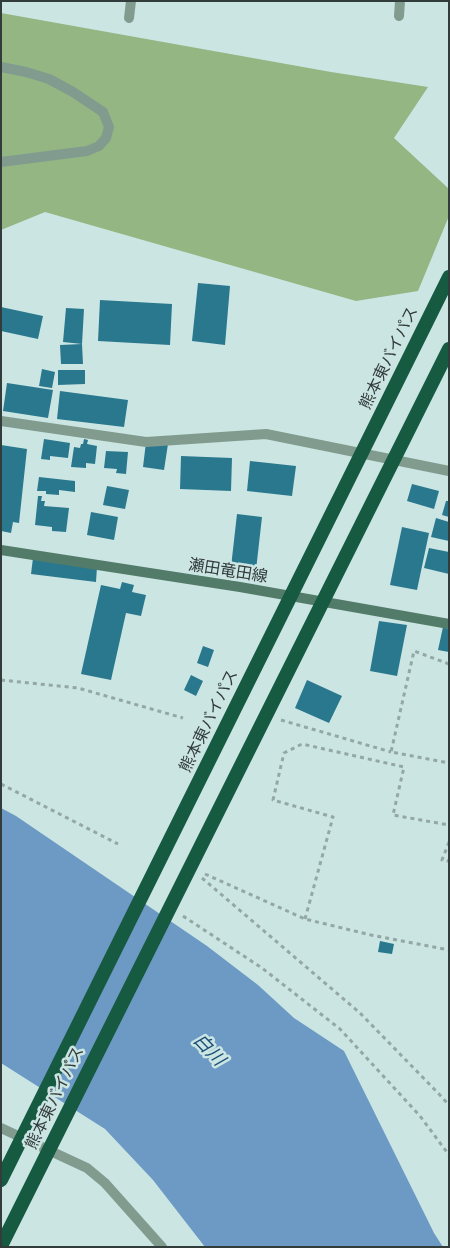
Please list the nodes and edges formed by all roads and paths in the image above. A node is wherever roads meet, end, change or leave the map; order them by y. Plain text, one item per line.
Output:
1 (131, 1) edge
2 (400, 1) edge
3 (399, 16) dead end
4 (129, 18) dead end
5 (1, 67) edge
6 (1, 162) edge
7 (449, 277) edge
8 (449, 349) edge
9 (1, 421) edge
10 (449, 471) edge
11 (1, 550) edge
12 (449, 624) edge
13 (449, 664) edge
14 (1, 680) edge
15 (266, 716) junction
16 (183, 718) dead end
17 (391, 752) junction
18 (449, 763) edge
19 (1, 784) edge
20 (449, 825) edge
21 (449, 842) edge
22 (118, 844) dead end
23 (449, 861) edge
24 (190, 868) junction
25 (170, 908) junction
26 (304, 919) junction
27 (449, 950) edge
28 (449, 1105) edge
29 (1, 1128) edge
30 (449, 1155) edge
31 (1, 1180) edge
32 (1, 1246) edge
33 (162, 1247) edge

1 - 4 street
2 - 3 street
5 - 6 street
7 - 31 highway, 熊本東バイパス, bridge
8 - 15 highway, 熊本東バイパス, bridge
9 - 10 street
11 - 12 main road, 瀬田竜田線
13 - 17 path
14 - 16 path
15 - 17 path
15 - 24 highway, 熊本東バイパス, bridge
17 - 18 path
19 - 22 path
20 - 26 path
21 - 23 path
24 - 25 highway, 熊本東バイパス, bridge
24 - 26 path
24 - 28 path
25 - 30 path
25 - 32 highway, 熊本東バイパス, bridge
26 - 27 path
29 - 33 street

